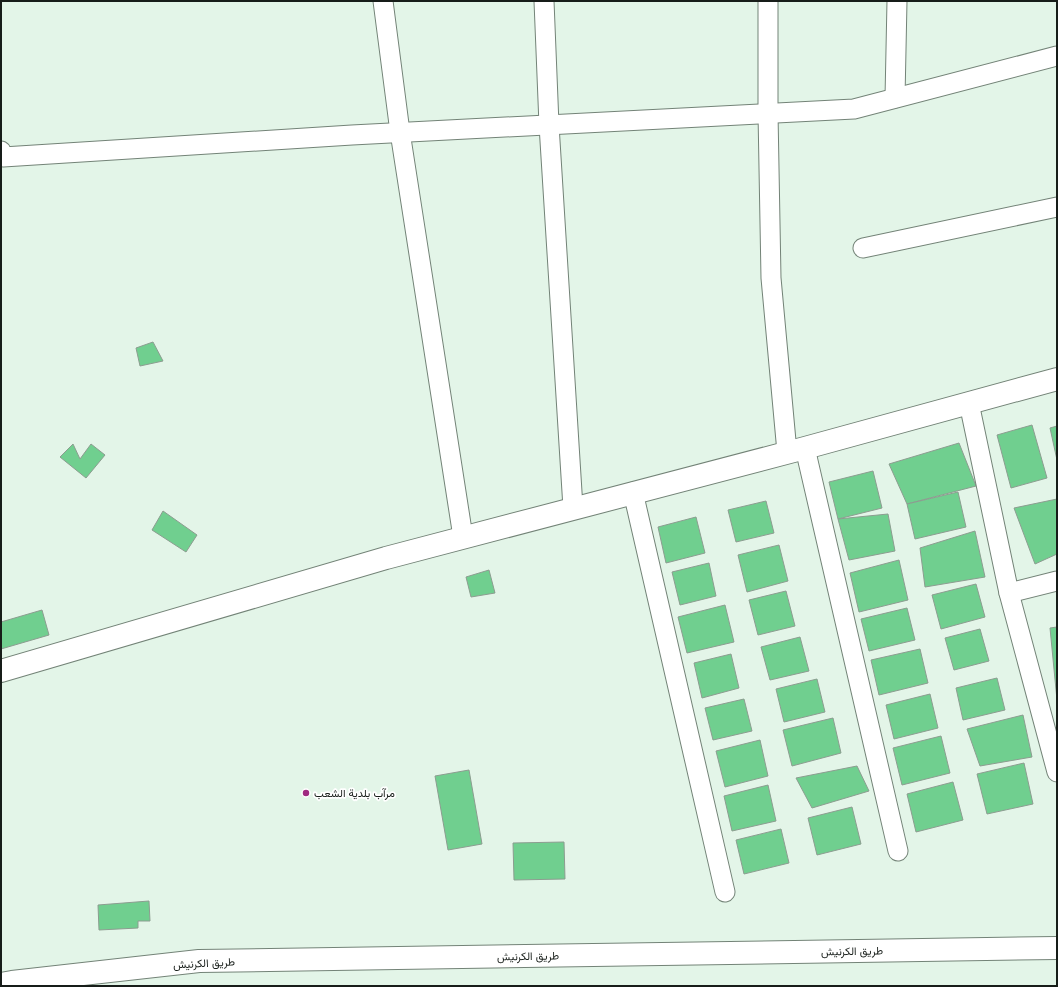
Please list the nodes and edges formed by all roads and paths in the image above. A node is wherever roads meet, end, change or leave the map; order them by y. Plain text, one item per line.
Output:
1 (384, 1) edge
2 (544, 1) edge
3 (768, 1) edge
4 (897, 1) edge
5 (1057, 56) edge
6 (895, 98) junction
7 (768, 113) junction
8 (549, 125) junction
9 (400, 132) junction
10 (1, 151) edge
11 (1057, 207) edge
12 (863, 248) dead end
13 (1057, 379) edge
14 (969, 403) junction
15 (796, 450) junction
16 (633, 492) junction
17 (574, 508) junction
18 (464, 537) junction
19 (1057, 581) edge
20 (1009, 593) junction
21 (1, 671) edge
22 (1057, 772) edge
23 (898, 851) dead end
24 (726, 892) dead end
25 (1057, 948) edge
26 (1, 984) edge

1 - 9 street
2 - 8 street
3 - 7 street
4 - 6 street
5 - 6 street
6 - 7 street
7 - 8 street
7 - 15 street
8 - 9 street
8 - 17 street
9 - 10 street
9 - 18 street
11 - 12 street
13 - 14 street
14 - 15 street
14 - 20 street
15 - 16 street
15 - 23 street
16 - 17 street
16 - 24 street
17 - 18 street
18 - 21 street
19 - 20 street
20 - 22 street
25 - 26 street, طريق الكرنيش

